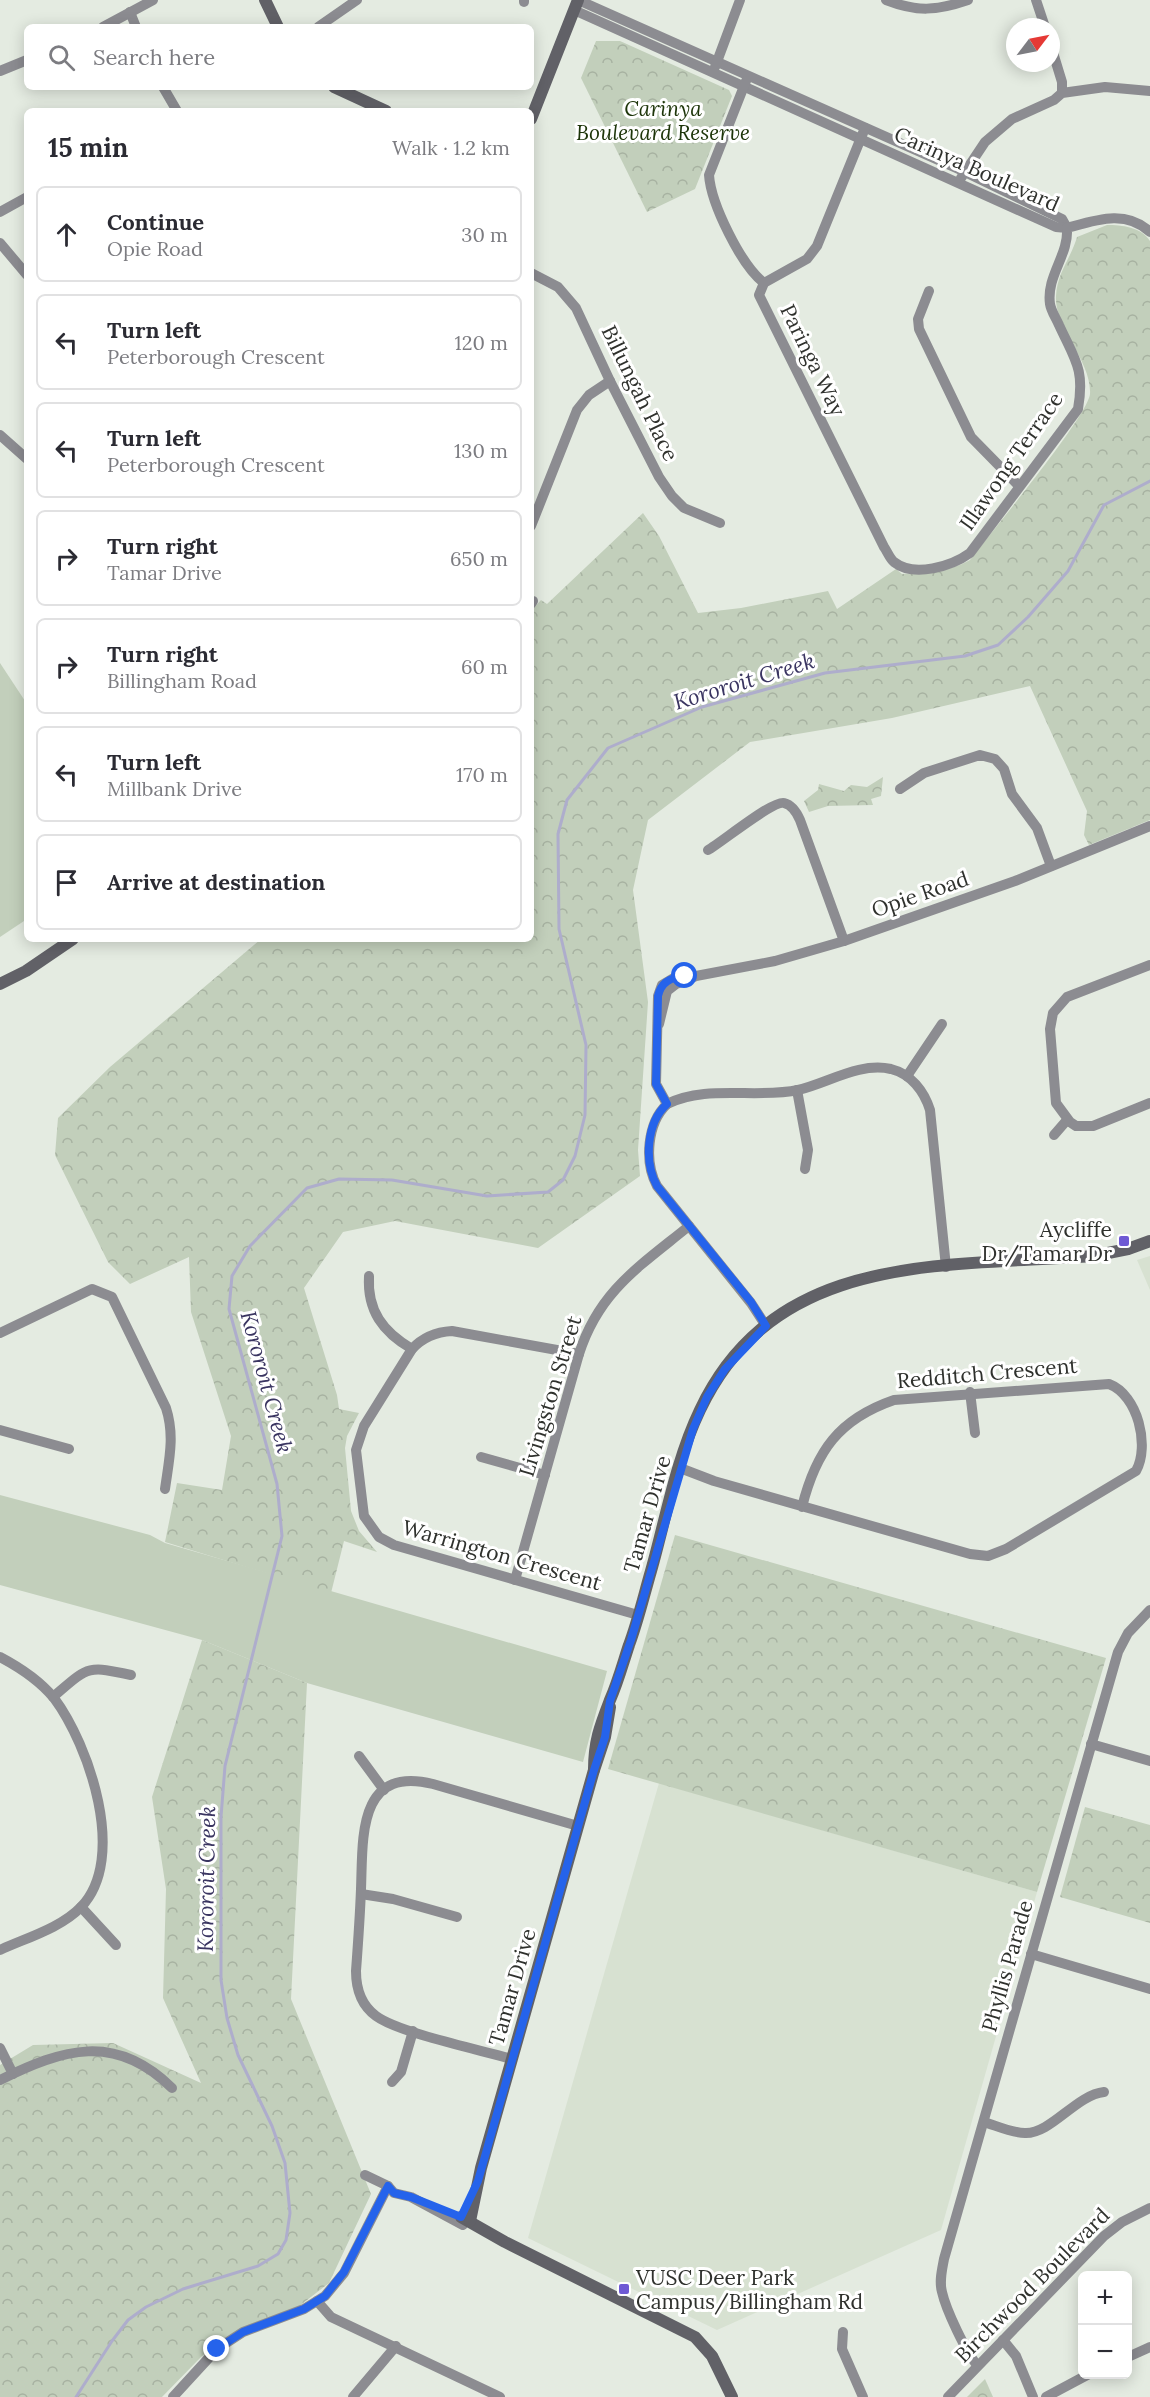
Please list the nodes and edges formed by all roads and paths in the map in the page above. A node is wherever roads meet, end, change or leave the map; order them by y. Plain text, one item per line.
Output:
1 (153, 0) edge
2 (265, 0) edge
3 (357, 0) edge
4 (740, 0) edge
5 (886, 0) edge
6 (968, 0) edge
7 (1036, 0) edge
8 (576, 3) edge
9 (130, 12) junction
10 (1042, 18) edge
11 (108, 24) edge
12 (135, 24) edge
13 (277, 24) edge
14 (322, 24) edge
15 (24, 61) edge
16 (715, 67) junction
17 (0, 71) edge
18 (1059, 72) edge
19 (749, 76) junction
20 (744, 87) junction
21 (165, 90) edge
22 (340, 90) edge
23 (1150, 92) edge
24 (1062, 93) junction
25 (175, 108) edge
26 (380, 108) edge
27 (534, 111) edge
28 (865, 128) junction
29 (860, 139) junction
30 (963, 171) junction
31 (959, 183) junction
32 (24, 199) edge
33 (0, 212) edge
34 (1067, 228) junction
35 (1150, 232) edge
36 (0, 243) edge
37 (24, 271) edge
38 (534, 275) edge
39 (764, 283) junction
40 (929, 291) dead end
41 (610, 381) junction
42 (0, 435) edge
43 (24, 456) edge
44 (1019, 486) junction
45 (534, 518) edge
46 (720, 524) dead end
47 (893, 562) joint
48 (900, 789) dead end
49 (1150, 826) edge
50 (708, 850) dead end
51 (1051, 866) junction
52 (844, 941) junction
53 (69, 942) edge
54 (1150, 965) edge
55 (0, 984) edge
56 (942, 1024) dead end
57 (907, 1076) junction
58 (797, 1090) junction
59 (1150, 1102) edge
60 (667, 1104) junction
61 (1067, 1120) junction
62 (1054, 1135) dead end
63 (805, 1169) dead end
64 (689, 1226) junction
65 (1150, 1241) edge
66 (943, 1267) junction
67 (369, 1276) dead end
68 (768, 1324) junction
69 (0, 1333) edge
70 (412, 1349) junction
71 (579, 1354) junction
72 (970, 1392) junction
73 (0, 1430) edge
74 (975, 1433) dead end
75 (69, 1449) dead end
76 (481, 1457) dead end
77 (1148, 1458) edge
78 (679, 1472) junction
79 (545, 1475) junction
80 (165, 1489) dead end
81 (802, 1507) junction
82 (515, 1580) junction
83 (1150, 1610) edge
84 (638, 1615) junction
85 (0, 1657) edge
86 (131, 1675) dead end
87 (53, 1697) junction
88 (1091, 1744) junction
89 (359, 1756) dead end
90 (1150, 1761) edge
91 (384, 1790) junction
92 (578, 1826) junction
93 (361, 1894) junction
94 (81, 1907) junction
95 (457, 1917) dead end
96 (116, 1945) dead end
97 (0, 1950) edge
98 (1031, 1954) junction
99 (1150, 1989) edge
100 (413, 2031) junction
101 (0, 2048) edge
102 (512, 2059) junction
103 (13, 2074) junction
104 (0, 2080) edge
105 (392, 2082) dead end
106 (172, 2088) dead end
107 (1104, 2092) dead end
108 (984, 2122) junction
109 (365, 2175) dead end
110 (386, 2185) junction
111 (1150, 2208) edge
112 (465, 2221) junction
113 (321, 2299) junction
114 (843, 2332) dead end
115 (1000, 2343) junction
116 (391, 2344) junction
117 (1150, 2347) edge
118 (1132, 2355) edge
119 (980, 2362) junction
120 (1078, 2379) edge
121 (1057, 2389) junction
122 (1033, 2396) edge
123 (173, 2397) edge
124 (353, 2397) edge
125 (500, 2397) edge
126 (732, 2397) edge
127 (863, 2397) edge
128 (948, 2397) edge
129 (1046, 2397) edge

1 - 9 street
2 - 13 street
3 - 14 street
4 - 16 street
5 - 6 street
7 - 10 street
8 - 16 street, Carinya Boulevard
8 - 27 street
9 - 11 street
9 - 12 street
15 - 17 street
16 - 19 street, Carinya Boulevard
16 - 20 street, Carinya Boulevard
18 - 24 street
19 - 20 street
19 - 28 street, Carinya Boulevard
20 - 29 street, Carinya Boulevard
20 - 39 street
21 - 25 street
22 - 26 street
23 - 24 street
24 - 30 street
28 - 29 street, Paringa Way
28 - 30 street, Carinya Boulevard
29 - 31 street, Carinya Boulevard
29 - 39 street, Paringa Way
30 - 31 street
30 - 34 street, Carinya Boulevard
31 - 34 street, Carinya Boulevard
32 - 33 street
34 - 35 street
34 - 44 street, Illawong Terrace
36 - 37 street
38 - 41 street, Billungah Place
39 - 47 street, Paringa Way
40 - 44 street
41 - 45 street
41 - 46 street, Billungah Place
42 - 43 street
44 - 47 street, Illawong Terrace
48 - 51 street
49 - 51 street, Opie Road
50 - 52 street
51 - 52 street, Opie Road
52 - 60 street, Opie Road
53 - 55 street
54 - 61 street
56 - 57 street
57 - 58 street
57 - 66 street
58 - 60 street
58 - 63 street
59 - 61 street
60 - 64 street
61 - 62 street
64 - 68 street
64 - 71 street, Livingston Street
65 - 66 street, Tamar Drive
66 - 68 street, Tamar Drive
67 - 70 street
68 - 78 street, Tamar Drive
69 - 80 street
70 - 71 street, Warrington Crescent
70 - 82 street, Warrington Crescent
71 - 79 street, Livingston Street
72 - 74 street
72 - 77 street, Redditch Crescent
72 - 81 street, Redditch Crescent
73 - 75 street
76 - 79 street
77 - 81 street, Redditch Crescent
78 - 81 street, Redditch Crescent
78 - 84 street, Tamar Drive
79 - 82 street, Livingston Street
82 - 84 street, Warrington Crescent
83 - 88 street, Phyllis Parade
84 - 92 street, Tamar Drive
85 - 87 street
86 - 87 street
87 - 94 street
88 - 90 street
88 - 98 street, Phyllis Parade
89 - 91 street
91 - 92 street
91 - 93 street
92 - 102 street, Tamar Drive
93 - 95 street
93 - 100 street
94 - 96 street
94 - 97 street
98 - 99 street
98 - 108 street, Phyllis Parade
100 - 102 street
100 - 105 street
101 - 103 street
102 - 112 street, Tamar Drive
103 - 104 street
103 - 106 street
107 - 108 street
108 - 119 street, Phyllis Parade
109 - 110 street
110 - 112 street
110 - 113 street
111 - 115 street, Birchwood Boulevard
112 - 126 street
113 - 116 street
113 - 123 street
114 - 127 street
115 - 119 street, Birchwood Boulevard
115 - 122 street
116 - 124 street
116 - 125 street
117 - 118 street
119 - 128 street, Birchwood Boulevard
120 - 121 street
121 - 122 street
121 - 129 street

